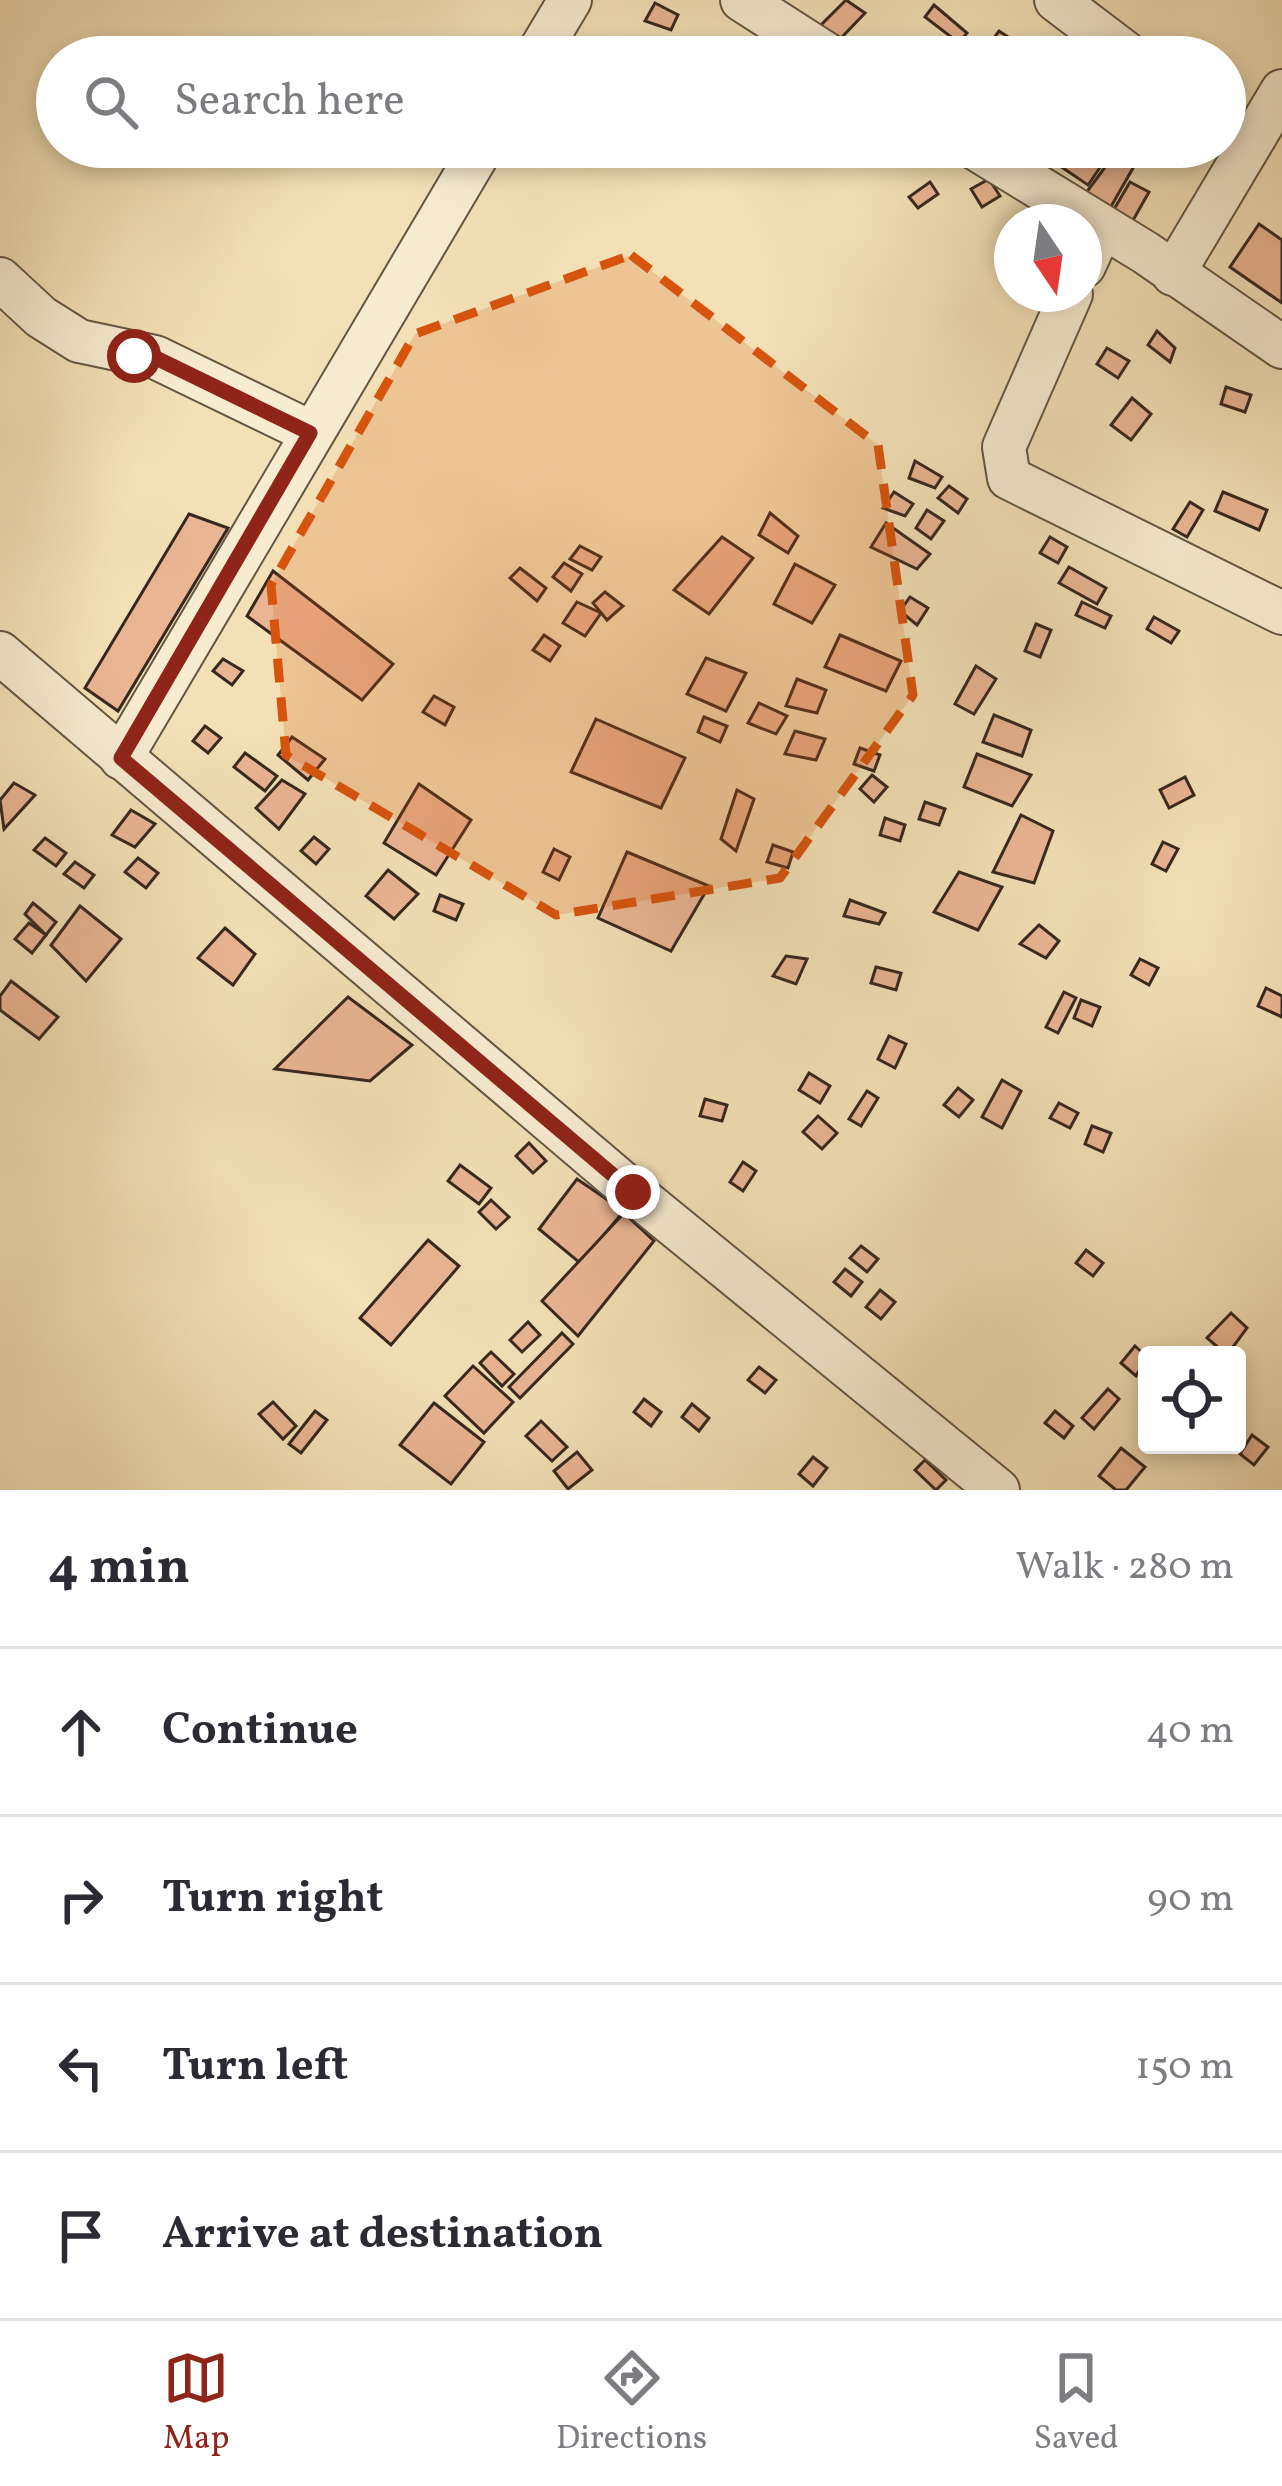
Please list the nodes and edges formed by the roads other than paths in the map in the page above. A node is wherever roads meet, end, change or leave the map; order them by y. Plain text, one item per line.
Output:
1 (570, 0) edge
2 (742, 0) edge
3 (1056, 0) edge
4 (549, 36) edge
5 (798, 36) edge
6 (1103, 36) edge
7 (1282, 91) edge
8 (1246, 128) edge
9 (469, 168) edge
10 (998, 168) edge
11 (1222, 168) edge
12 (1041, 204) edge
13 (1102, 250) edge
14 (1173, 274) junction
15 (0, 279) edge
16 (1063, 312) edge
17 (1282, 346) edge
18 (310, 433) junction
19 (1282, 613) edge
20 (0, 652) edge
21 (121, 758) junction
22 (998, 1490) edge

1 - 4 street
2 - 5 street
3 - 6 street
7 - 8 street
9 - 18 street
10 - 12 street
11 - 14 street
13 - 14 street
14 - 17 street
15 - 18 street
16 - 19 street
18 - 21 street
20 - 21 street
21 - 22 street

